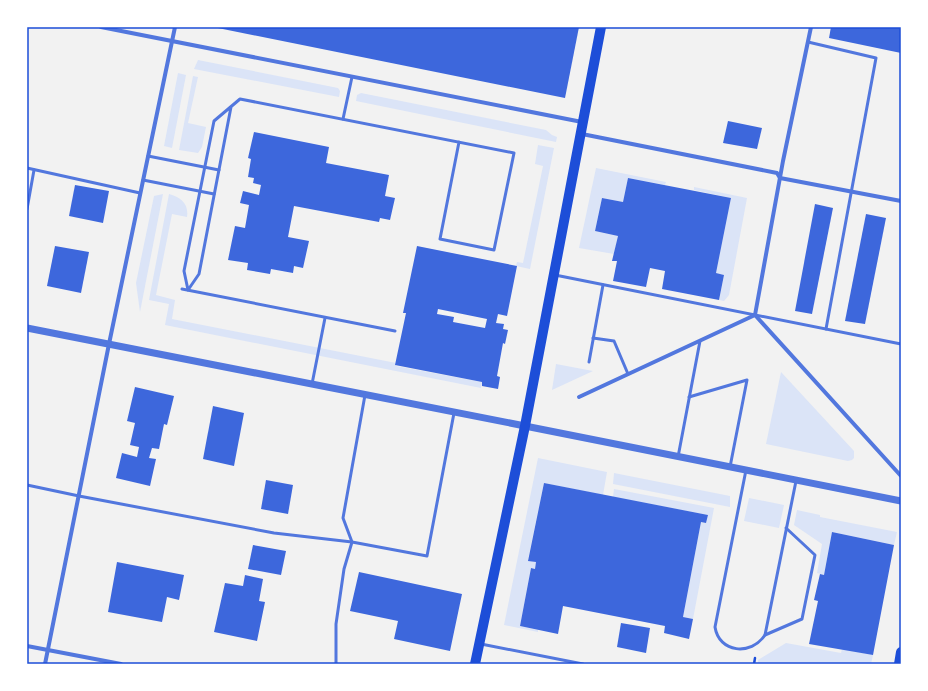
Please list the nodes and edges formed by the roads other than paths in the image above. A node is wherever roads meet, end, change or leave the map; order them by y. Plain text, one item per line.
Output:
1 (101, 27) edge
2 (175, 27) edge
3 (601, 27) edge
4 (811, 27) edge
5 (172, 41) junction
6 (808, 42) junction
7 (352, 76) junction
8 (231, 107) junction
9 (343, 119) junction
10 (582, 122) junction
11 (580, 134) junction
12 (459, 142) junction
13 (148, 156) junction
14 (27, 168) edge
15 (204, 168) junction
16 (34, 170) junction
17 (219, 170) junction
18 (780, 178) junction
19 (143, 180) junction
20 (200, 191) junction
21 (851, 191) junction
22 (140, 192) junction
23 (214, 194) junction
24 (901, 201) edge
25 (27, 210) edge
26 (553, 275) junction
27 (603, 285) junction
28 (182, 289) dead end
29 (188, 290) junction
30 (755, 315) junction
31 (326, 318) junction
32 (27, 328) edge
33 (826, 329) junction
34 (395, 331) dead end
35 (593, 338) junction
36 (700, 341) junction
37 (109, 344) junction
38 (901, 344) edge
39 (589, 362) dead end
40 (628, 374) junction
41 (312, 384) junction
42 (365, 395) junction
43 (580, 396) dead end
44 (689, 396) junction
45 (454, 412) junction
46 (525, 426) junction
47 (678, 457) junction
48 (730, 467) junction
49 (746, 470) junction
50 (901, 476) edge
51 (796, 480) junction
52 (27, 485) edge
53 (79, 496) junction
54 (901, 501) edge
55 (786, 528) junction
56 (352, 542) junction
57 (765, 635) junction
58 (479, 644) junction
59 (27, 646) edge
60 (47, 650) junction
61 (45, 664) edge
62 (121, 664) edge
63 (336, 664) edge
64 (475, 664) edge
65 (583, 664) edge

1 - 5 street
2 - 5 street
3 - 10 main road
4 - 6 street
5 - 7 street
5 - 13 street
6 - 18 street
6 - 21 lane
7 - 9 lane
7 - 10 street
8 - 9 lane
8 - 15 lane
8 - 17 lane
9 - 12 lane
10 - 11 main road
11 - 18 street
11 - 26 main road
12 - 12 lane
13 - 15 lane
13 - 19 street
14 - 16 lane
15 - 17 lane
15 - 20 lane
16 - 22 lane
16 - 25 lane
17 - 23 lane
18 - 21 street
18 - 30 street
19 - 20 lane
19 - 22 street
20 - 23 lane
20 - 29 lane
21 - 24 street
21 - 33 lane
22 - 37 street
23 - 29 lane
26 - 27 lane
26 - 46 main road
27 - 30 lane
27 - 35 lane
28 - 29 lane
29 - 31 lane
30 - 33 lane
30 - 36 street
30 - 50 street
31 - 34 lane
31 - 41 lane
32 - 37 street
33 - 38 lane
35 - 39 lane
35 - 40 lane
36 - 40 street
36 - 44 lane
37 - 41 street
37 - 53 street
40 - 43 street
41 - 42 street
42 - 45 street
42 - 56 lane
44 - 47 lane
44 - 48 lane
45 - 46 street
45 - 56 lane
46 - 47 street
46 - 58 main road
47 - 48 street
48 - 49 street
49 - 51 street
49 - 57 lane
51 - 54 street
51 - 55 lane
52 - 53 lane
53 - 56 lane
53 - 60 street
55 - 57 lane
55 - 57 lane
56 - 63 lane
58 - 64 main road
58 - 65 lane
59 - 60 street
60 - 61 street
60 - 62 street

